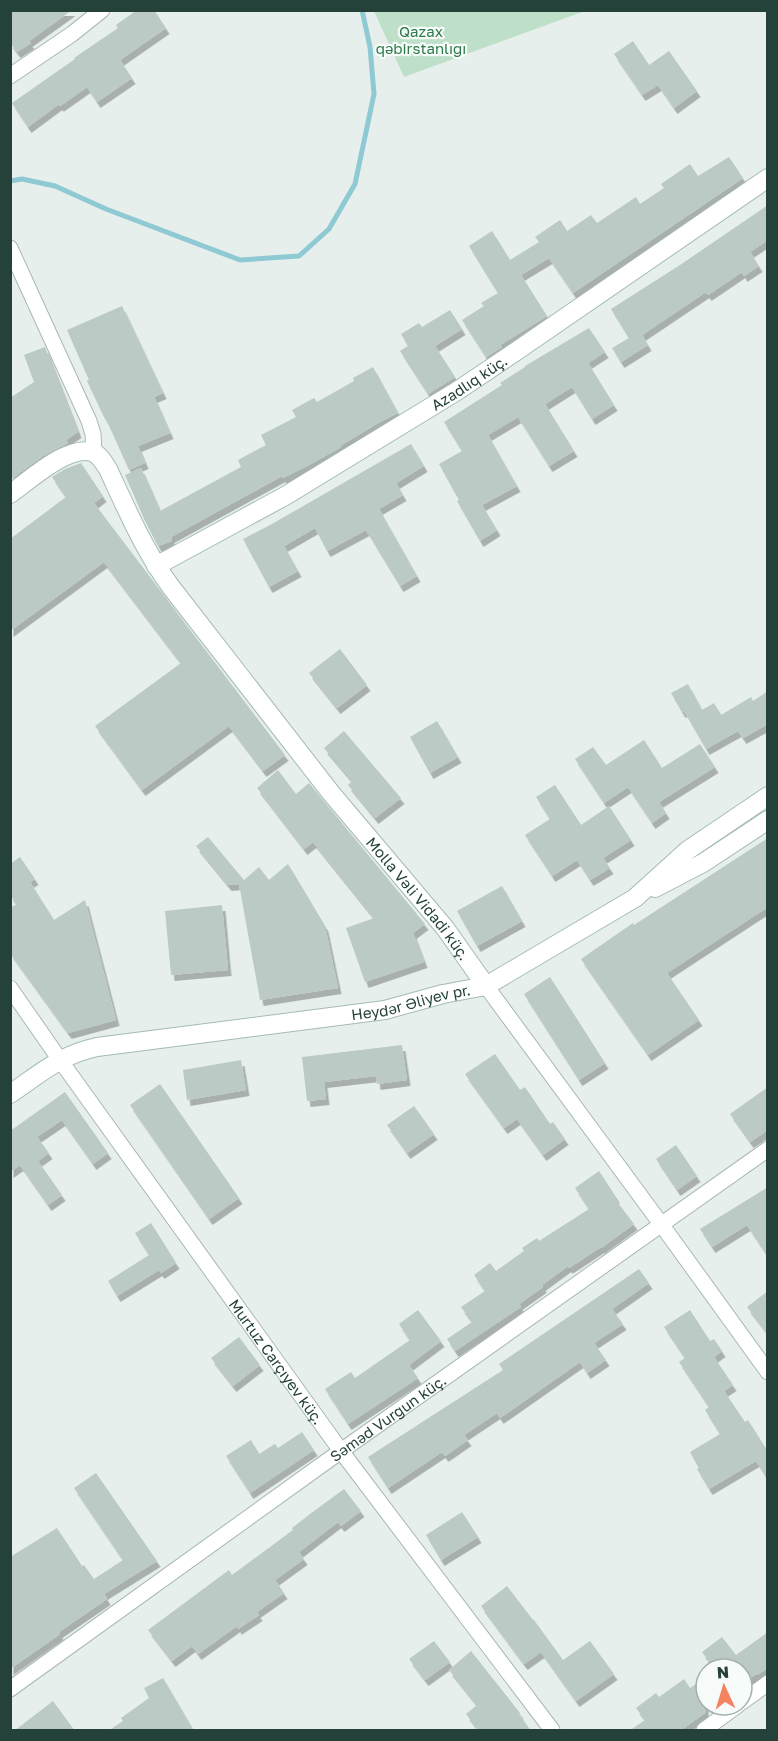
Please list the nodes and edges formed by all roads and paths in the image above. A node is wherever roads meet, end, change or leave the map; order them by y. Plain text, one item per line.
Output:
1 (102, 10) edge
2 (10, 76) edge
3 (768, 178) edge
4 (10, 248) edge
5 (94, 453) junction
6 (10, 494) edge
7 (156, 566) junction
8 (768, 796) edge
9 (768, 820) edge
10 (635, 898) junction
11 (486, 986) junction
12 (10, 988) edge
13 (60, 1060) junction
14 (10, 1094) edge
15 (768, 1149) edge
16 (661, 1224) junction
17 (768, 1372) edge
18 (341, 1451) junction
19 (768, 1683) edge
20 (10, 1689) edge
21 (754, 1693) edge
22 (722, 1717) edge
23 (552, 1731) edge
24 (704, 1731) edge

1 - 2 street
3 - 7 street, Azadlıq küç.
4 - 5 street
5 - 6 street
5 - 7 street, Molla Vəli Vidadi küç.
7 - 11 street, Molla Vəli Vidadi küç.
8 - 10 street, Heydər Əliyev pr.
9 - 10 street
10 - 11 street, Heydər Əliyev pr.
11 - 13 street, Heydər Əliyev pr.
11 - 16 street, Molla Vəli Vidadi küç.
12 - 13 street, Murtuz Carçıyev küç.
13 - 14 street, Heydər Əliyev pr.
13 - 18 street, Murtuz Carçıyev küç.
15 - 16 street, Səməd Vurğun küç.
16 - 17 street, Molla Vəli Vidadi küç.
16 - 18 street, Səməd Vurğun küç.
18 - 20 street, Səməd Vurğun küç.
18 - 23 street, Murtuz Carçıyev küç.
19 - 21 street
22 - 24 street

